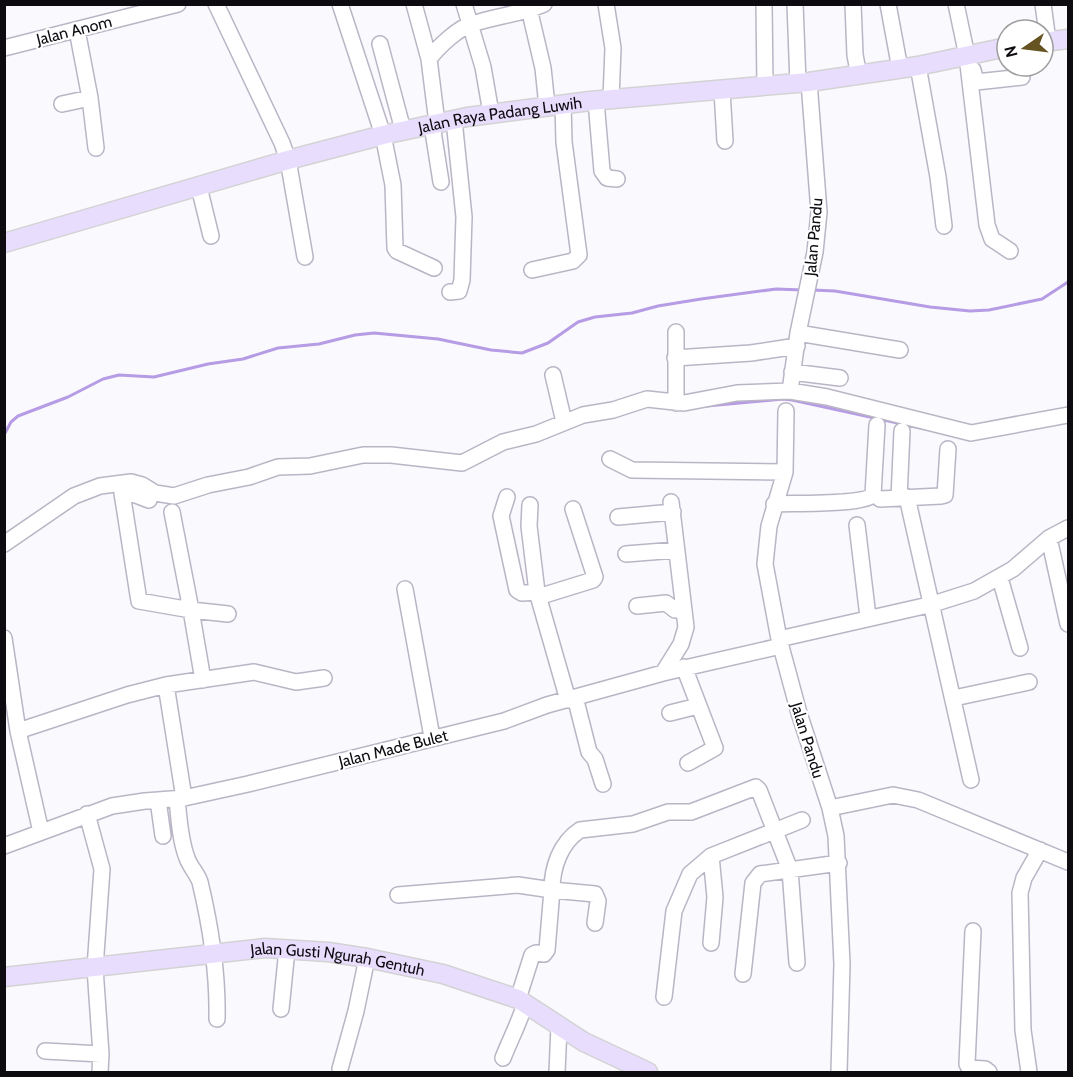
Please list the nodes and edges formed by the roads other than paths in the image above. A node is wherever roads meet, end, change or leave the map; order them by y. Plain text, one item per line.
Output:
1 (178, 4) edge
2 (216, 4) edge
3 (340, 4) edge
4 (414, 4) edge
5 (464, 4) edge
6 (544, 4) edge
7 (606, 4) edge
8 (764, 4) edge
9 (795, 4) edge
10 (853, 4) edge
11 (888, 4) edge
12 (956, 4) edge
13 (158, 8) edge
14 (528, 8) edge
15 (470, 24) junction
16 (77, 30) junction
17 (380, 44) dead end
18 (4, 48) edge
19 (995, 50) edge
20 (969, 55) junction
21 (429, 59) junction
22 (909, 67) junction
23 (859, 76) junction
24 (1013, 78) edge
25 (804, 83) junction
26 (765, 86) junction
27 (722, 91) junction
28 (90, 98) junction
29 (603, 100) junction
30 (62, 104) dead end
31 (555, 105) junction
32 (491, 113) junction
33 (441, 123) junction
34 (403, 130) junction
35 (383, 135) junction
36 (725, 141) dead end
37 (96, 148) dead end
38 (288, 160) junction
39 (617, 179) dead end
40 (441, 182) dead end
41 (198, 187) junction
42 (944, 226) dead end
43 (211, 236) dead end
44 (5, 242) edge
45 (1010, 251) dead end
46 (304, 257) dead end
47 (434, 268) dead end
48 (532, 270) dead end
49 (450, 292) dead end
50 (676, 332) dead end
51 (798, 339) junction
52 (900, 350) dead end
53 (675, 358) junction
54 (792, 372) junction
55 (553, 375) dead end
56 (840, 378) dead end
57 (790, 391) junction
58 (676, 403) junction
59 (786, 411) dead end
60 (1068, 414) edge
61 (564, 422) junction
62 (877, 425) dead end
63 (902, 430) dead end
64 (948, 449) dead end
65 (610, 459) dead end
66 (784, 472) junction
67 (507, 497) dead end
68 (880, 498) dead end
69 (903, 498) junction
70 (149, 500) dead end
71 (774, 504) junction
72 (530, 505) dead end
73 (573, 509) dead end
74 (172, 512) dead end
75 (618, 517) dead end
76 (857, 525) dead end
77 (1068, 528) edge
78 (1048, 538) junction
79 (4, 544) edge
80 (676, 550) junction
81 (626, 554) dead end
82 (999, 578) junction
83 (405, 589) dead end
84 (537, 594) junction
85 (933, 604) junction
86 (637, 606) dead end
87 (191, 610) junction
88 (684, 610) junction
89 (228, 614) dead end
90 (868, 618) junction
91 (1068, 624) edge
92 (4, 638) edge
93 (780, 643) junction
94 (1020, 648) dead end
95 (684, 667) junction
96 (663, 673) junction
97 (324, 678) dead end
98 (203, 681) junction
99 (1029, 682) dead end
100 (166, 685) junction
101 (954, 698) junction
102 (571, 699) junction
103 (698, 706) junction
104 (670, 713) dead end
105 (18, 730) junction
106 (432, 737) junction
107 (688, 763) dead end
108 (971, 780) dead end
109 (603, 784) dead end
110 (181, 799) junction
111 (158, 800) junction
112 (830, 808) junction
113 (87, 814) junction
114 (802, 820) dead end
115 (776, 830) junction
116 (41, 832) junction
117 (163, 836) dead end
118 (4, 846) edge
119 (1040, 850) junction
120 (711, 856) junction
121 (1068, 862) edge
122 (839, 863) junction
123 (790, 870) junction
124 (552, 891) junction
125 (398, 895) dead end
126 (595, 923) dead end
127 (973, 931) dead end
128 (711, 943) dead end
129 (287, 949) junction
130 (214, 955) junction
131 (367, 958) junction
132 (798, 963) dead end
133 (95, 968) junction
134 (743, 974) dead end
135 (4, 977) edge
136 (664, 997) dead end
137 (522, 1001) junction
138 (281, 1009) dead end
139 (218, 1019) dead end
140 (559, 1027) junction
141 (45, 1051) dead end
142 (101, 1054) junction
143 (503, 1058) dead end
144 (340, 1069) dead end
145 (100, 1072) edge
146 (557, 1072) edge
147 (648, 1072) edge
148 (839, 1072) edge
149 (989, 1072) edge
150 (1029, 1072) edge

1 - 13 street, Jalan Anom
2 - 38 street
3 - 35 street
4 - 21 street
5 - 15 street
6 - 14 street
7 - 29 street
8 - 26 street
9 - 25 street, Jalan Pandu
10 - 23 street
11 - 22 street
12 - 20 street
13 - 16 street, Jalan Anom
14 - 15 street
14 - 31 street
15 - 21 street
15 - 32 street
16 - 18 street, Jalan Anom
16 - 28 street
17 - 34 street
19 - 20 main road, Jalan Raya Padang Luwih
20 - 22 main road, Jalan Raya Padang Luwih
20 - 24 street
20 - 45 street
21 - 33 street
22 - 23 main road, Jalan Raya Padang Luwih
22 - 42 street
23 - 25 main road, Jalan Raya Padang Luwih
25 - 26 main road, Jalan Raya Padang Luwih
25 - 51 street, Jalan Pandu
26 - 27 main road, Jalan Raya Padang Luwih
27 - 29 main road, Jalan Raya Padang Luwih
27 - 36 street
28 - 30 street
28 - 37 street
29 - 31 main road, Jalan Raya Padang Luwih
29 - 39 street
31 - 32 main road, Jalan Raya Padang Luwih
31 - 48 street
32 - 33 main road, Jalan Raya Padang Luwih
33 - 34 main road, Jalan Raya Padang Luwih
33 - 40 street
33 - 49 street
34 - 35 main road, Jalan Raya Padang Luwih
35 - 38 main road, Jalan Raya Padang Luwih
35 - 47 street
38 - 41 main road, Jalan Raya Padang Luwih
38 - 46 street
41 - 43 street
41 - 44 main road, Jalan Raya Padang Luwih
50 - 53 street
51 - 52 street
51 - 53 street
51 - 54 street, Jalan Pandu
53 - 58 street
54 - 56 street
54 - 57 street, Jalan Pandu
55 - 61 street
57 - 58 street
57 - 60 street
58 - 61 street
59 - 66 street, Jalan Pandu
61 - 79 street
62 - 71 street
63 - 69 street
64 - 69 street
65 - 66 street
66 - 71 street, Jalan Pandu
67 - 84 street
68 - 69 street
69 - 85 street
70 - 87 street
71 - 93 street, Jalan Pandu
72 - 84 street
73 - 84 street
74 - 87 street
75 - 80 street
76 - 90 street
77 - 78 street, Jalan Made Bulet
78 - 82 street, Jalan Made Bulet
78 - 91 street
80 - 81 street
80 - 88 street
82 - 85 street, Jalan Made Bulet
82 - 94 street
83 - 106 street
84 - 102 street
85 - 90 street, Jalan Made Bulet
85 - 101 street
86 - 88 street
87 - 89 street
87 - 98 street
88 - 96 street
90 - 93 street, Jalan Made Bulet
92 - 105 street
93 - 95 street, Jalan Made Bulet
93 - 112 street, Jalan Pandu
95 - 96 street, Jalan Made Bulet
95 - 103 street
96 - 102 street, Jalan Made Bulet
97 - 98 street
98 - 100 street
99 - 101 street
100 - 105 street
100 - 110 street
101 - 108 street
102 - 106 street, Jalan Made Bulet
102 - 109 street
103 - 104 street
103 - 107 street
105 - 116 street
106 - 110 street, Jalan Made Bulet
110 - 111 street, Jalan Made Bulet
110 - 130 street
111 - 113 street, Jalan Made Bulet
111 - 117 street
112 - 119 street
112 - 122 street, Jalan Pandu
113 - 116 street, Jalan Made Bulet
113 - 133 street
114 - 115 street
115 - 120 street
115 - 123 street
115 - 124 street
116 - 118 street, Jalan Made Bulet
119 - 121 street
119 - 150 street
120 - 128 street
120 - 136 street
122 - 123 street
122 - 148 street, Jalan Pandu
123 - 132 street
123 - 134 street
124 - 125 street
124 - 126 street
124 - 137 street
127 - 149 street
129 - 130 main road, Jalan Gusti Ngurah Gentuh
129 - 131 main road, Jalan Gusti Ngurah Gentuh
129 - 138 street
130 - 133 main road, Jalan Gusti Ngurah Gentuh
130 - 139 street
131 - 137 main road, Jalan Gusti Ngurah Gentuh
131 - 144 street
133 - 135 main road, Jalan Gusti Ngurah Gentuh
133 - 142 street
137 - 140 main road, Jalan Gusti Ngurah Gentuh
137 - 143 street
140 - 146 street
140 - 147 main road, Jalan Gusti Ngurah Gentuh
141 - 142 street
142 - 145 street

